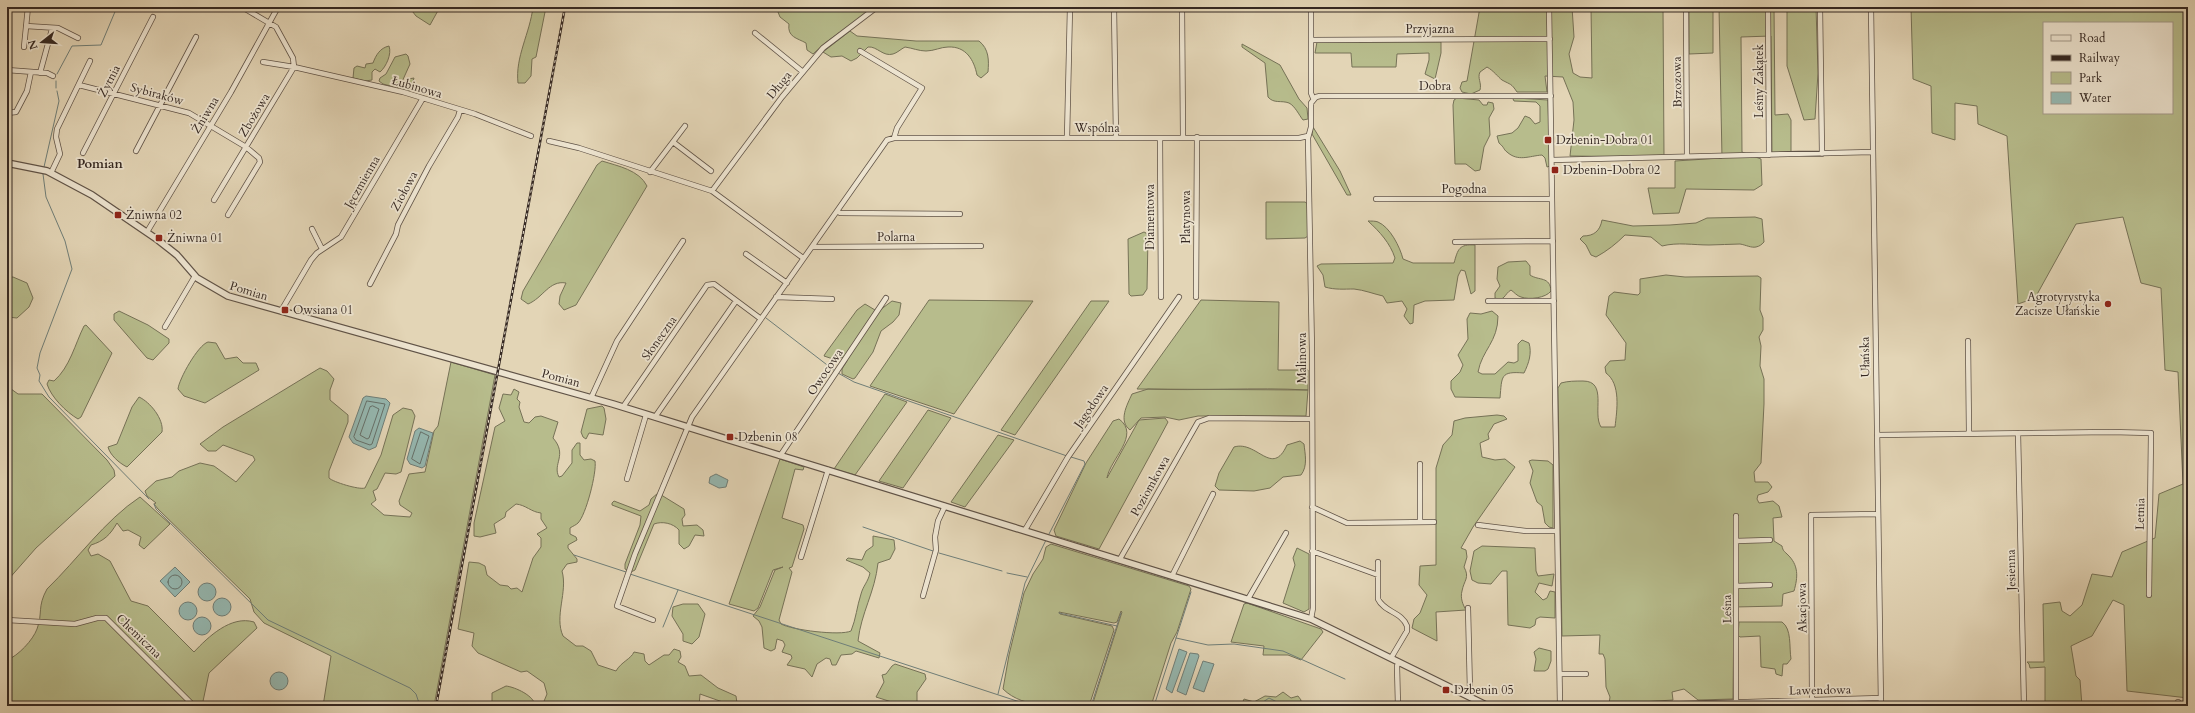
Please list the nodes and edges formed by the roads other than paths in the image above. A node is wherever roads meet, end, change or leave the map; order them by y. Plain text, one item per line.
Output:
1 (28, 7) edge
2 (242, 7) edge
3 (278, 7) edge
4 (877, 7) edge
5 (1070, 7) edge
6 (1114, 7) edge
7 (1182, 7) edge
8 (1311, 7) edge
9 (1549, 7) edge
10 (1686, 7) edge
11 (1768, 7) edge
12 (1820, 7) edge
13 (1871, 7) edge
14 (153, 18) dead end
15 (270, 22) junction
16 (26, 26) junction
17 (52, 29) junction
18 (755, 32) dead end
19 (196, 37) dead end
20 (78, 38) dead end
21 (1550, 39) junction
22 (1311, 40) junction
23 (24, 48) dead end
24 (860, 51) dead end
25 (90, 61) dead end
26 (263, 62) dead end
27 (294, 66) junction
28 (7, 70) edge
29 (31, 72) junction
30 (803, 72) junction
31 (40, 73) junction
32 (52, 76) dead end
33 (79, 85) junction
34 (114, 93) junction
35 (1551, 96) junction
36 (423, 98) junction
37 (1313, 98) junction
38 (159, 105) junction
39 (460, 110) junction
40 (7, 113) edge
41 (210, 126) junction
42 (685, 126) dead end
43 (531, 136) dead end
44 (1308, 136) junction
45 (894, 138) junction
46 (1067, 138) junction
47 (1116, 138) junction
48 (1160, 138) junction
49 (1183, 138) junction
50 (1197, 138) junction
51 (549, 141) dead end
52 (673, 142) junction
53 (246, 147) junction
54 (136, 151) dead end
55 (1872, 152) junction
56 (83, 153) dead end
57 (1822, 154) junction
58 (1769, 155) junction
59 (1687, 157) junction
60 (1552, 160) junction
61 (7, 163) edge
62 (711, 171) dead end
63 (650, 172) junction
64 (51, 173) junction
65 (712, 192) junction
66 (1376, 199) dead end
67 (1552, 199) junction
68 (214, 200) dead end
69 (837, 211) junction
70 (960, 214) dead end
71 (228, 215) dead end
72 (312, 229) dead end
73 (147, 232) junction
74 (683, 241) dead end
75 (1553, 241) junction
76 (1455, 242) dead end
77 (981, 246) dead end
78 (812, 247) junction
79 (322, 249) junction
80 (746, 254) dead end
81 (803, 258) junction
82 (195, 276) junction
83 (787, 283) junction
84 (370, 284) dead end
85 (776, 297) junction
86 (1161, 297) dead end
87 (1179, 297) dead end
88 (1196, 297) dead end
89 (886, 298) dead end
90 (832, 299) dead end
91 (736, 301) junction
92 (1488, 301) dead end
93 (1554, 301) junction
94 (281, 311) junction
95 (761, 320) junction
96 (165, 327) dead end
97 (1968, 341) dead end
98 (589, 397) junction
99 (622, 407) junction
100 (646, 415) junction
101 (655, 418) junction
102 (1312, 419) junction
103 (686, 427) junction
104 (1969, 433) junction
105 (2018, 433) junction
106 (1877, 435) junction
107 (780, 456) junction
108 (1420, 464) dead end
109 (828, 470) junction
110 (627, 479) dead end
111 (1213, 494) dead end
112 (945, 506) junction
113 (1312, 507) junction
114 (1878, 514) junction
115 (1736, 516) dead end
116 (1420, 522) junction
117 (1434, 522) dead end
118 (1478, 525) dead end
119 (1026, 530) junction
120 (1557, 531) junction
121 (1286, 533) dead end
122 (1770, 540) dead end
123 (1736, 541) junction
124 (1312, 551) junction
125 (801, 557) dead end
126 (1120, 559) junction
127 (1378, 562) dead end
128 (1378, 575) junction
129 (1172, 576) junction
130 (1770, 585) dead end
131 (1736, 586) junction
132 (2149, 595) dead end
133 (923, 596) dead end
134 (1248, 599) junction
135 (1468, 608) dead end
136 (1310, 619) junction
137 (7, 620) edge
138 (653, 620) dead end
139 (1391, 658) junction
140 (1399, 662) junction
141 (1560, 674) junction
142 (1586, 674) dead end
143 (1468, 696) junction
144 (1881, 698) junction
145 (1812, 700) junction
146 (1736, 701) junction
147 (194, 706) edge
148 (1398, 706) edge
149 (1488, 706) edge
150 (1560, 706) edge
151 (1616, 706) edge
152 (1881, 706) edge
153 (2024, 706) edge

1 - 16 street
2 - 15 street
3 - 15 street, Żniwna
4 - 30 street, Długa
5 - 46 street
6 - 47 street
7 - 49 street
8 - 22 street, Malinowa
9 - 21 street
10 - 59 street, Brzozowa
11 - 58 street, Leśny Zakątek
12 - 57 street
13 - 55 street, Ułańska
14 - 34 street, Żytnia
15 - 27 street
15 - 41 street, Żniwna
16 - 17 street
16 - 23 street
17 - 20 street
17 - 31 street
18 - 30 street
19 - 38 street
21 - 22 street, Przyjazna
21 - 35 street
22 - 37 street, Malinowa
24 - 45 street
25 - 33 street
26 - 27 street
27 - 36 street, Łubinowa
27 - 53 street, Zbożowa
28 - 29 street
29 - 31 street
29 - 40 street
30 - 65 street, Długa
31 - 32 street
33 - 34 street, Sybiraków
33 - 64 street
34 - 38 street, Sybiraków
34 - 56 street, Żytnia
35 - 37 street, Dobra
35 - 60 street
36 - 39 street, Łubinowa
36 - 79 street, Jęczmienna
37 - 44 street, Malinowa
38 - 41 street, Sybiraków
38 - 54 street
39 - 43 street, Łubinowa
39 - 84 street, Ziołowa
41 - 53 street, Sybiraków
41 - 73 street, Żniwna
42 - 52 street
44 - 50 street, Wspólna
44 - 102 street, Malinowa
45 - 46 street, Wspólna
45 - 69 street
46 - 47 street, Wspólna
47 - 48 street, Wspólna
48 - 49 street, Wspólna
48 - 86 street, Diamentowa
49 - 50 street, Wspólna
50 - 88 street, Platynowa
51 - 63 street
52 - 62 street
52 - 63 street
53 - 68 street, Zbożowa
53 - 71 street, Sybiraków
55 - 57 street
55 - 106 street, Ułańska
57 - 58 street
58 - 59 street
59 - 60 street
60 - 67 street
61 - 64 street, Pomian
63 - 65 street
64 - 73 street, Pomian
65 - 81 street
66 - 67 street, Pogodna
67 - 75 street
69 - 70 street
69 - 78 street
72 - 79 street
73 - 82 street, Pomian
74 - 98 street
75 - 76 street
75 - 93 street
77 - 78 street, Polarna
78 - 81 street
79 - 94 street, Jęczmienna
80 - 83 street
81 - 83 street
82 - 94 street, Pomian
82 - 96 street
83 - 85 street
85 - 90 street
85 - 95 street
87 - 119 street, Jagodowa
89 - 107 street, Owocowa
91 - 95 street
91 - 99 street, Słoneczna
91 - 101 street
92 - 93 street
93 - 120 street
94 - 98 street, Pomian
95 - 103 street
97 - 104 street
98 - 99 street, Pomian
99 - 100 street, Pomian
100 - 101 street, Pomian
100 - 110 street
101 - 103 street, Pomian
102 - 113 street, Malinowa
102 - 126 street, Poziomkowa
103 - 107 street, Pomian
103 - 138 street
104 - 105 street
104 - 106 street
105 - 132 street, Letnia
105 - 153 street, Jesienna
106 - 114 street, Ułańska
107 - 109 street, Pomian
108 - 116 street
109 - 112 street, Pomian
109 - 125 street
111 - 129 street
112 - 119 street, Pomian
112 - 133 street
113 - 116 street
113 - 124 street, Malinowa
114 - 144 street, Ułańska
114 - 145 street, Akacjowa
115 - 123 street, Leśna
116 - 117 street
118 - 120 street
119 - 126 street, Pomian
120 - 141 street
121 - 134 street
122 - 123 street
123 - 131 street, Leśna
124 - 128 street
124 - 136 street, Malinowa
126 - 129 street, Pomian
127 - 128 street
128 - 139 street
129 - 134 street, Pomian
130 - 131 street
131 - 146 street, Leśna
134 - 136 street, Pomian
135 - 143 street
136 - 139 street, Pomian
137 - 147 street, Chemiczna
139 - 140 street, Pomian
140 - 143 street, Pomian
140 - 148 street
141 - 142 street
141 - 150 street
143 - 149 street, Pomian
144 - 145 street, Lawendowa
144 - 152 street, Ułańska
145 - 146 street, Lawendowa
146 - 151 street, Lawendowa

